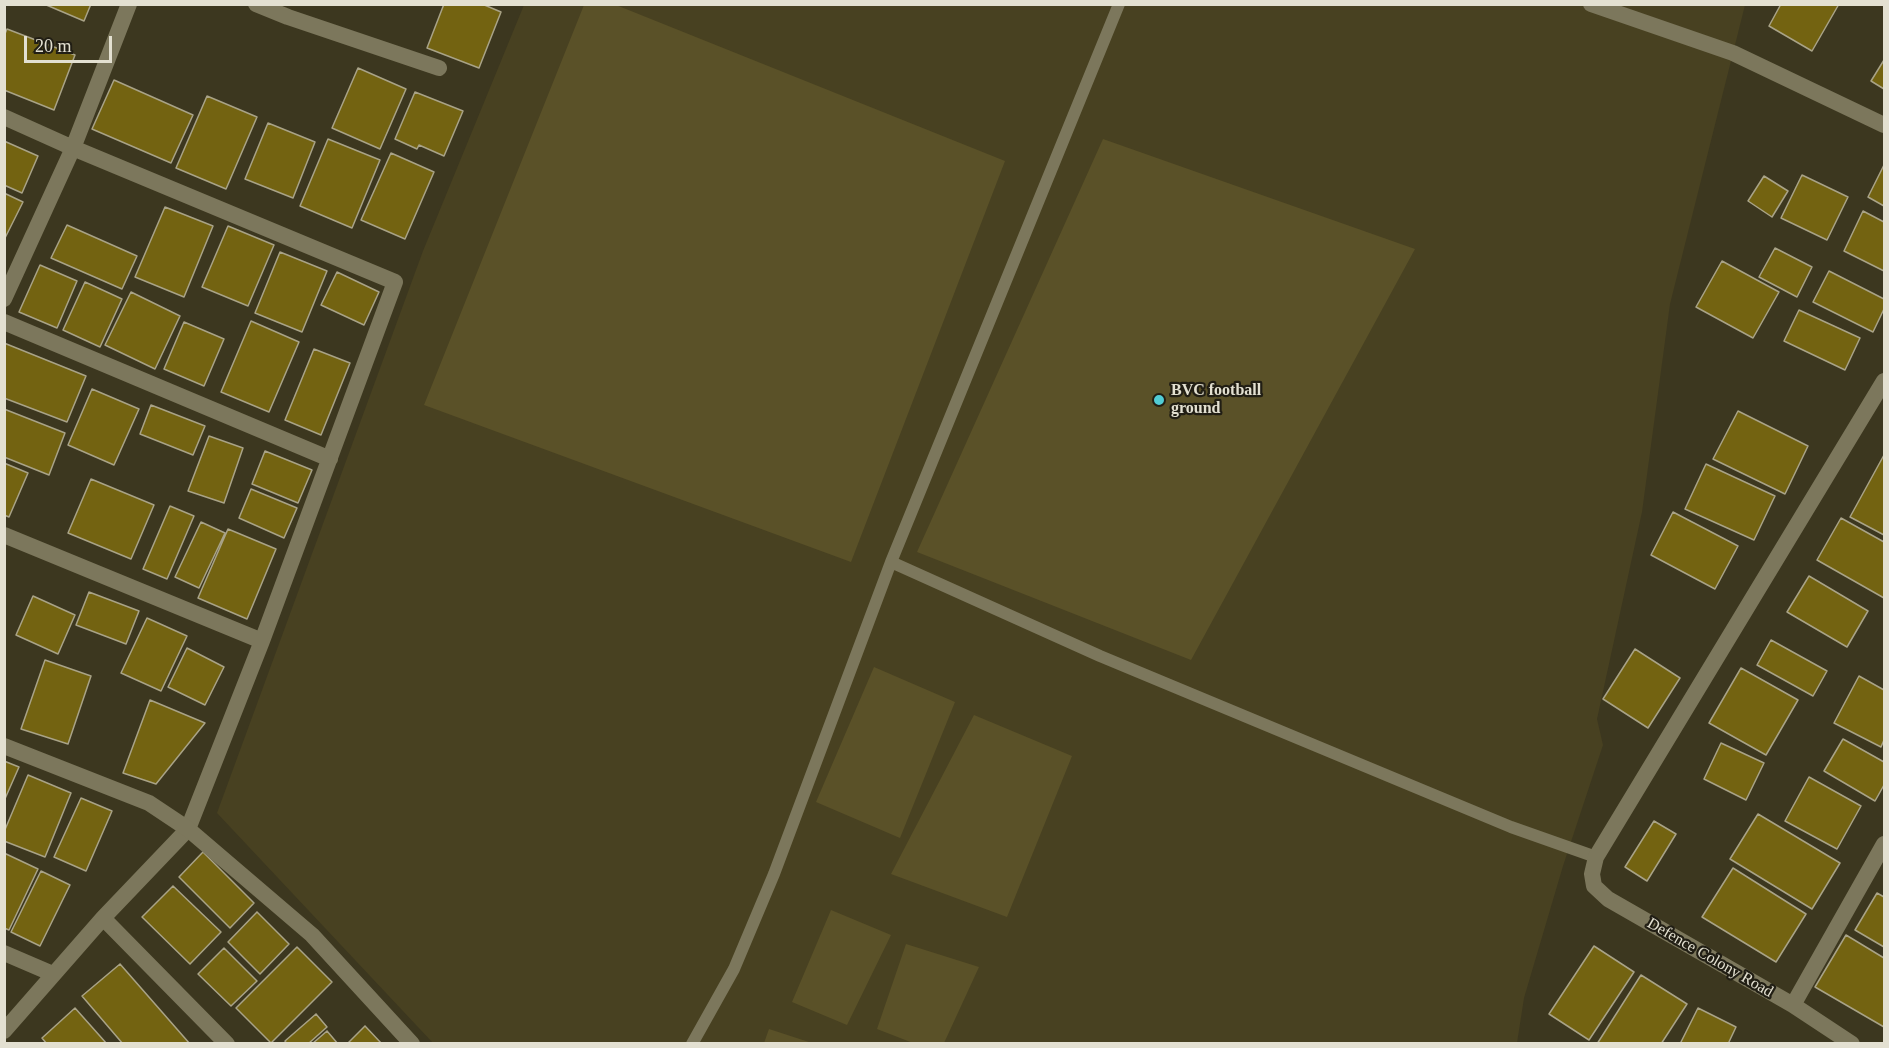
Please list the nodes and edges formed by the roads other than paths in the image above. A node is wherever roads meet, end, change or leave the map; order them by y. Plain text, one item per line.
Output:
1 (129, 4) edge
2 (256, 4) edge
3 (1119, 4) edge
4 (1591, 4) edge
5 (439, 68) dead end
6 (4, 117) edge
7 (1884, 125) edge
8 (73, 148) junction
9 (4, 300) edge
10 (4, 322) edge
11 (1884, 381) edge
12 (330, 459) junction
13 (4, 535) edge
14 (891, 562) junction
15 (262, 641) junction
16 (4, 746) edge
17 (188, 829) junction
18 (1884, 844) edge
19 (1596, 857) junction
20 (103, 918) junction
21 (4, 953) edge
22 (53, 974) junction
23 (1793, 1005) junction
24 (4, 1031) edge
25 (227, 1044) edge
26 (412, 1044) edge
27 (692, 1044) edge
28 (1852, 1044) edge

1 - 8 street
2 - 5 street
3 - 14 lane
4 - 7 street
6 - 8 street
8 - 9 street
8 - 12 street
10 - 12 street
11 - 19 street
12 - 15 street
13 - 15 street
14 - 19 lane
14 - 27 lane
15 - 17 street
16 - 17 street
17 - 20 street
17 - 26 street
18 - 23 street
19 - 23 street, Defence Colony Road
20 - 22 street
20 - 25 street
21 - 22 street
22 - 24 street
23 - 28 street, Defence Colony Road

